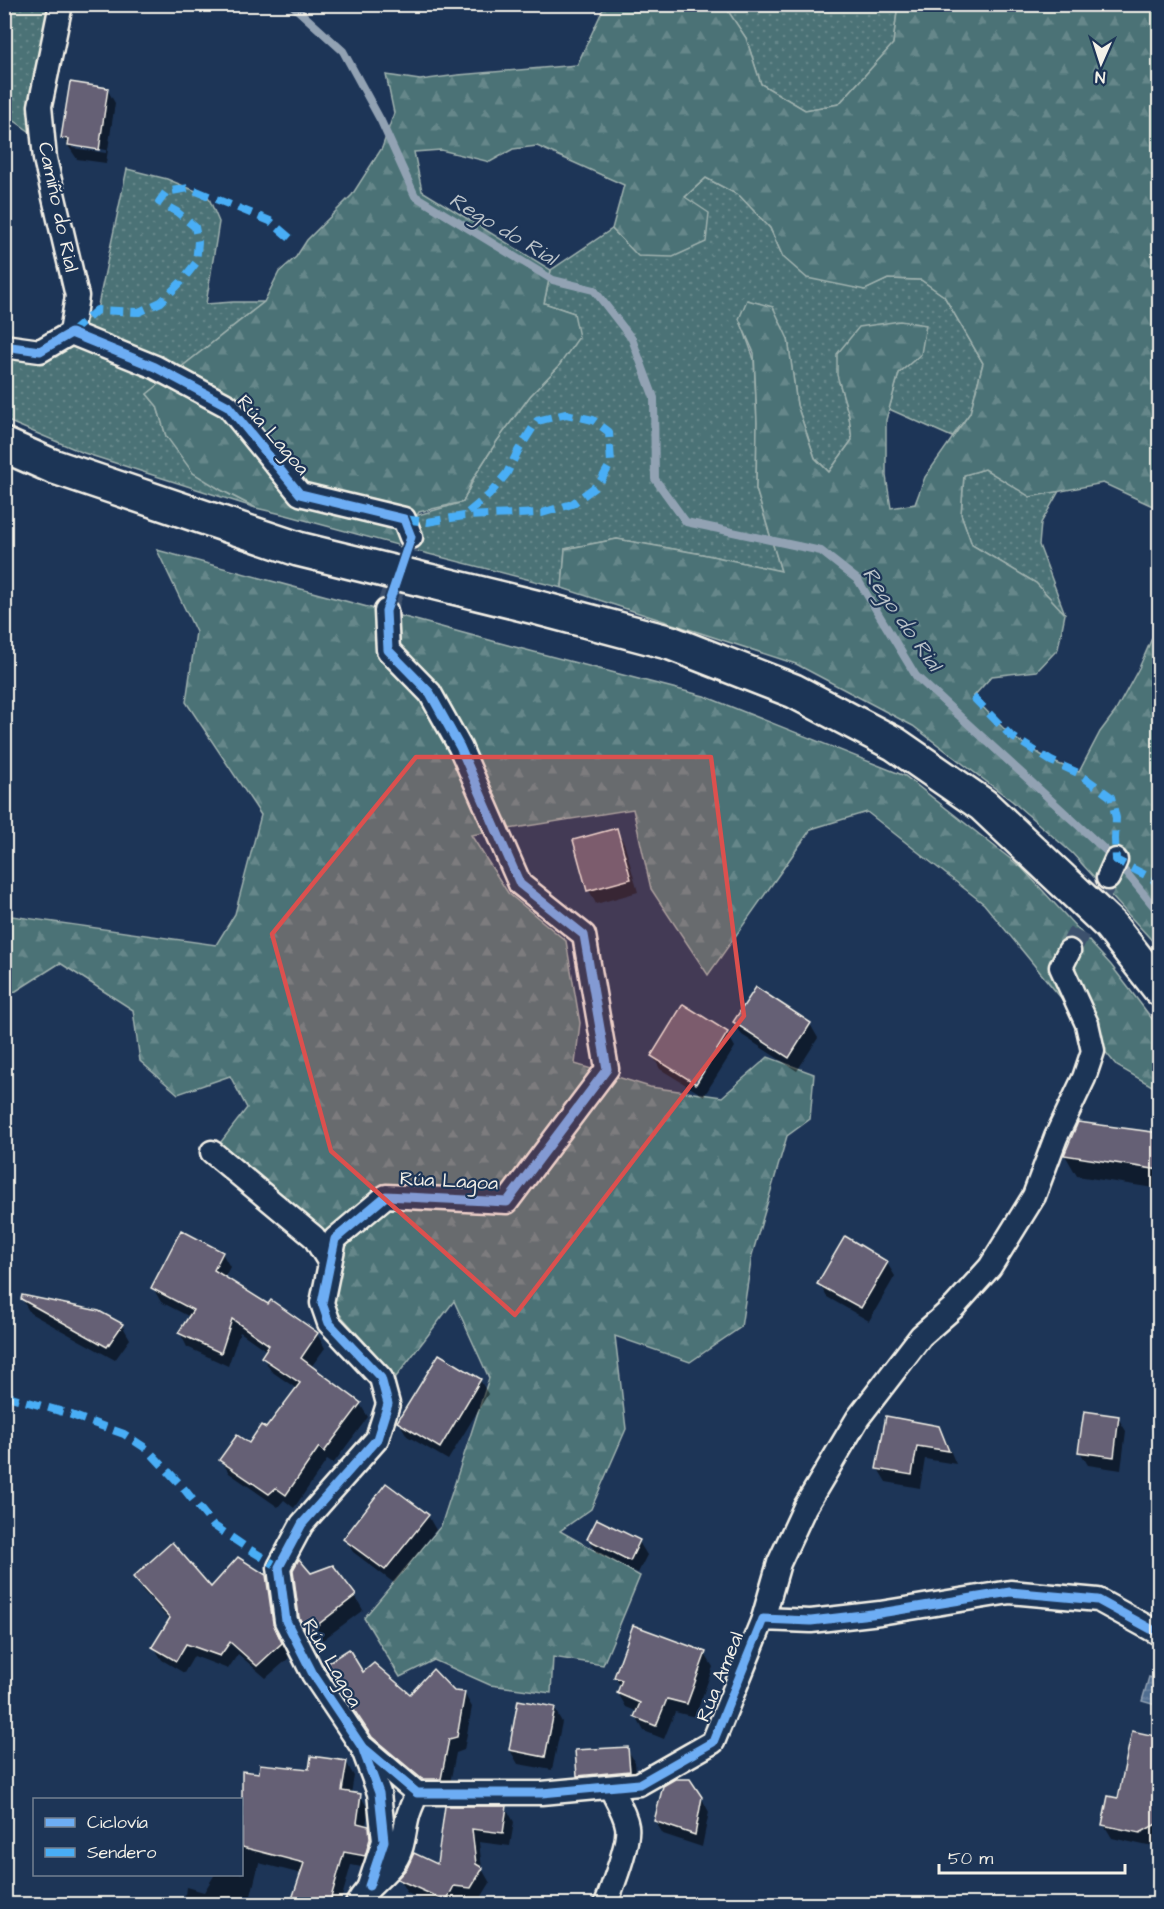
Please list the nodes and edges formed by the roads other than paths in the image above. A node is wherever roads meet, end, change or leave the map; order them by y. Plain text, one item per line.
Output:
1 (56, 7) edge
2 (71, 333) junction
3 (4, 346) edge
4 (4, 445) edge
5 (411, 537) dead end
6 (386, 611) tunnel mouth
7 (1069, 951) tunnel mouth
8 (1160, 989) edge
9 (212, 1152) dead end
10 (330, 1263) junction
11 (764, 1619) junction
12 (1160, 1634) edge
13 (362, 1747) junction
14 (610, 1787) junction
15 (417, 1793) junction
16 (363, 1895) edge
17 (606, 1905) edge

1 - 2 street, Camiño do Rial
2 - 3 street
2 - 5 street, Rúa Lagoa
4 - 8 main road
6 - 10 street, Rúa Lagoa
7 - 11 street
9 - 10 street
10 - 13 street, Rúa Lagoa
11 - 12 street, Rúa Ameal
11 - 14 street, Rúa Ameal
13 - 15 street
13 - 16 street, Rúa Lagoa
14 - 15 street, Rúa Ameal
14 - 17 street
15 - 16 street, Rúa Lagoa

